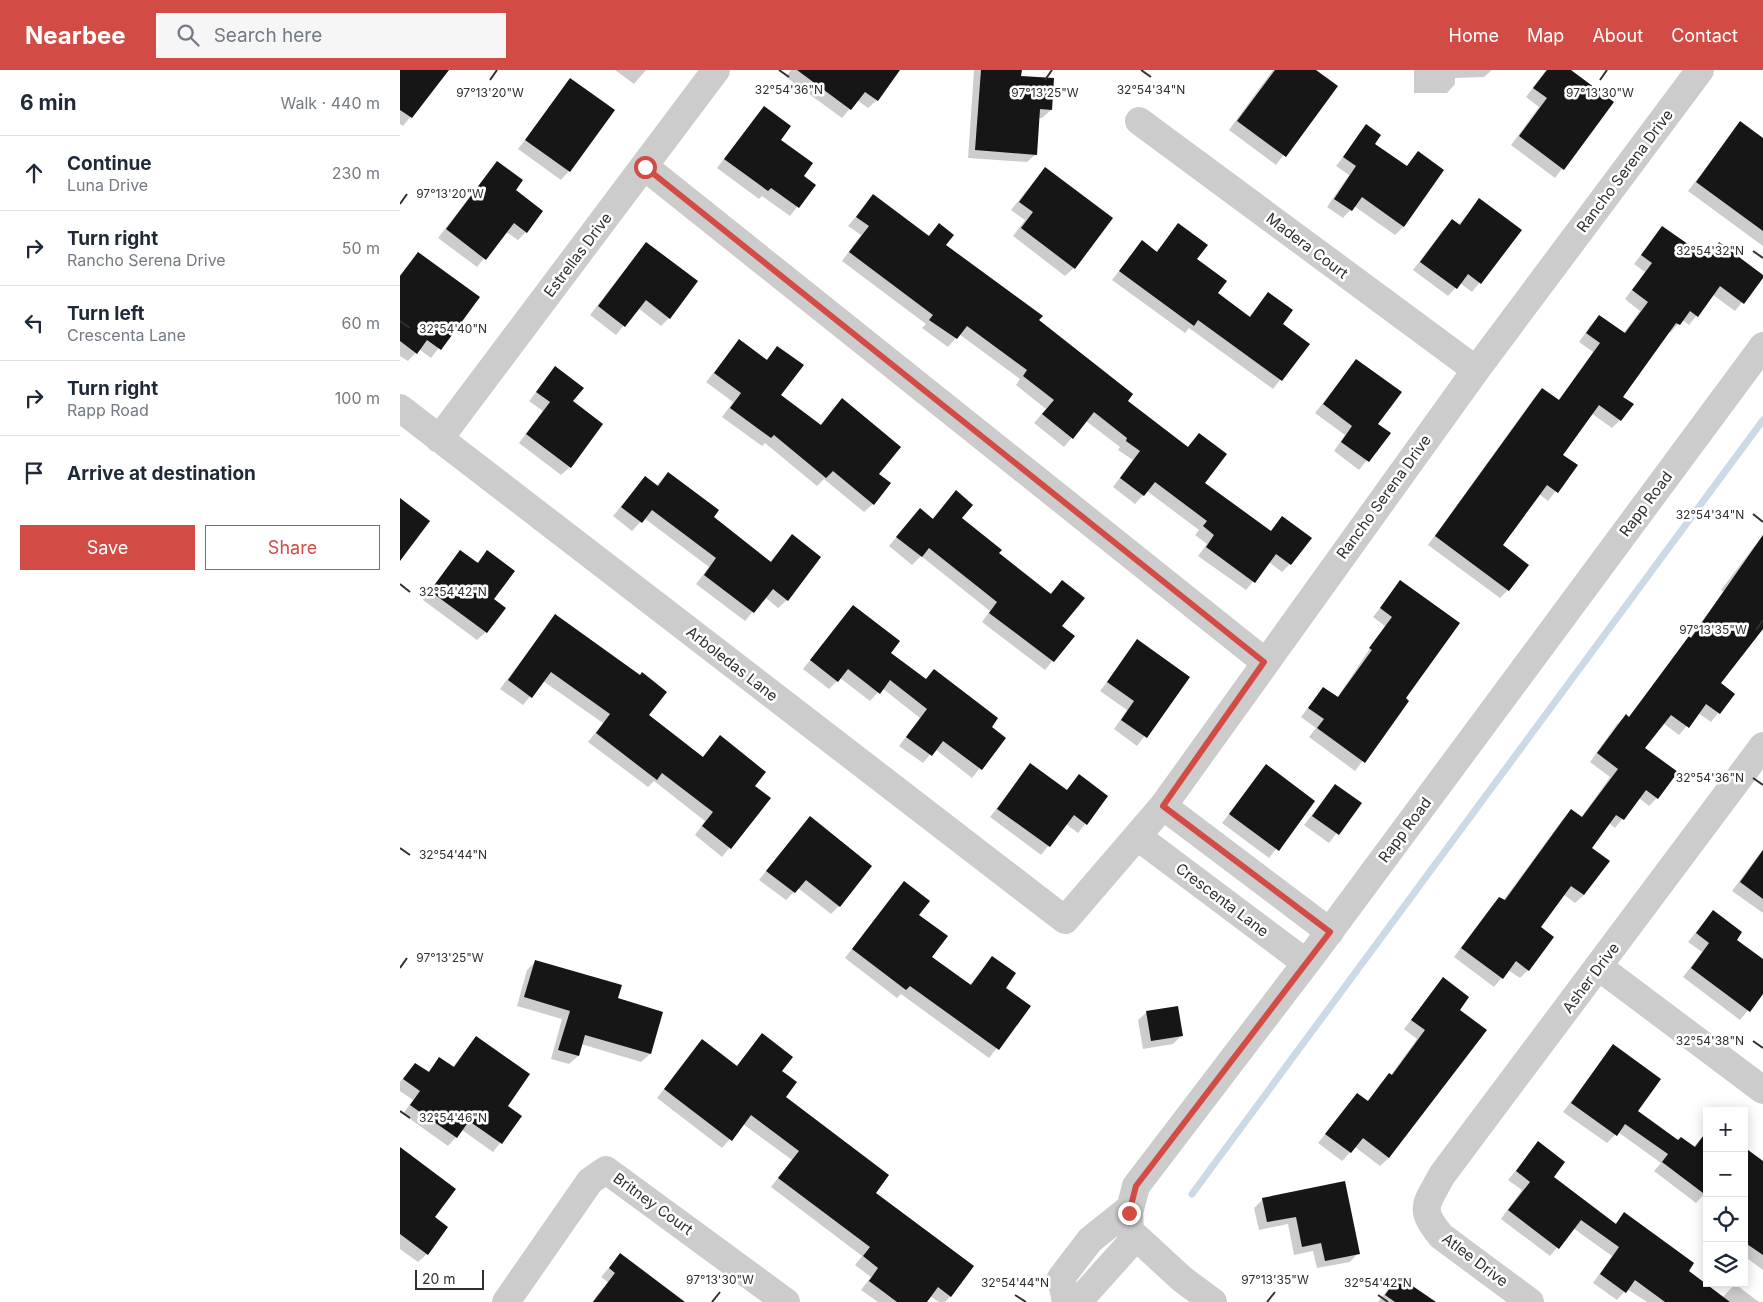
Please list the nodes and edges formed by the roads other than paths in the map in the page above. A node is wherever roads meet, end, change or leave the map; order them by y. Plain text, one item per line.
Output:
1 (716, 70) edge
2 (1700, 70) edge
3 (1139, 121) dead end
4 (645, 167) junction
5 (1763, 346) edge
6 (1476, 370) junction
7 (400, 408) edge
8 (439, 439) junction
9 (1264, 662) junction
10 (1763, 746) edge
11 (1163, 806) junction
12 (1138, 838) junction
13 (1065, 920) joint
14 (1330, 932) junction
15 (1306, 963) junction
16 (1599, 967) junction
17 (1763, 1090) edge
18 (1130, 1208) junction
19 (1426, 1212) joint
20 (1136, 1237) junction
21 (506, 1302) edge
22 (786, 1302) edge
23 (1068, 1302) edge
24 (1213, 1302) edge
25 (1530, 1302) edge

1 - 4 street, Estrellas Drive
2 - 6 street, Rancho Serena Drive
3 - 6 street, Madera Court
4 - 8 street, Estrellas Drive
4 - 9 street
5 - 14 street, Rapp Road
6 - 9 street, Rancho Serena Drive
7 - 8 street, Arboledas Lane
8 - 13 street, Arboledas Lane
9 - 11 street, Rancho Serena Drive
10 - 16 street, Asher Drive
11 - 12 street, Rancho Serena Drive
11 - 14 street
12 - 13 street, Rancho Serena Drive
12 - 15 street, Crescenta Lane
14 - 15 street, Rapp Road
15 - 18 street, Rapp Road
16 - 17 street
16 - 19 street, Asher Drive
18 - 20 street, Rapp Road
18 - 23 street
19 - 25 street, Atlee Drive
20 - 23 street
20 - 24 street
21 - 22 street, Britney Court

